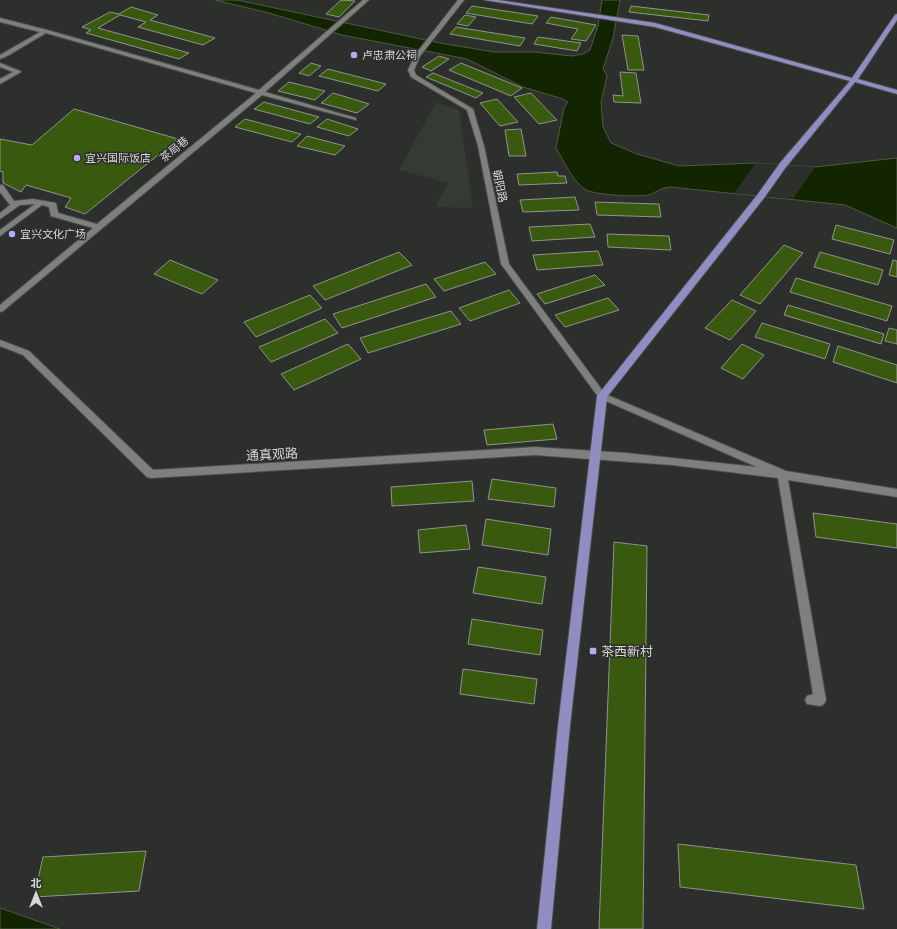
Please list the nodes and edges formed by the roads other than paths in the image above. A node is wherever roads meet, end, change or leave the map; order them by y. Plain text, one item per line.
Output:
1 (366, 0) edge
2 (461, 0) edge
3 (487, 0) edge
4 (897, 16) edge
5 (0, 20) edge
6 (45, 31) junction
7 (0, 57) edge
8 (0, 65) edge
9 (854, 80) junction
10 (0, 82) edge
11 (261, 92) junction
12 (897, 92) edge
13 (354, 119) dead end
14 (0, 187) edge
15 (18, 202) junction
16 (40, 203) junction
17 (0, 217) edge
18 (98, 227) junction
19 (0, 234) edge
20 (0, 309) edge
21 (0, 343) edge
22 (602, 396) junction
23 (596, 454) junction
24 (782, 474) junction
25 (897, 493) edge
26 (811, 700) dead end
27 (544, 929) edge

1 - 11 street, 茶局巷
2 - 22 street, 朝阳路
3 - 9 main road
4 - 9 main road
5 - 6 street
6 - 7 street
6 - 11 street
8 - 10 street
9 - 12 main road
9 - 22 main road
11 - 13 street
11 - 18 street, 茶局巷
14 - 15 street
15 - 16 street
15 - 17 street
16 - 18 street
16 - 19 street
18 - 20 street, 茶局巷
21 - 23 street, 通真观路
22 - 23 main road
22 - 24 street
23 - 24 street, 通真观路
23 - 27 main road
24 - 25 street
24 - 26 street

